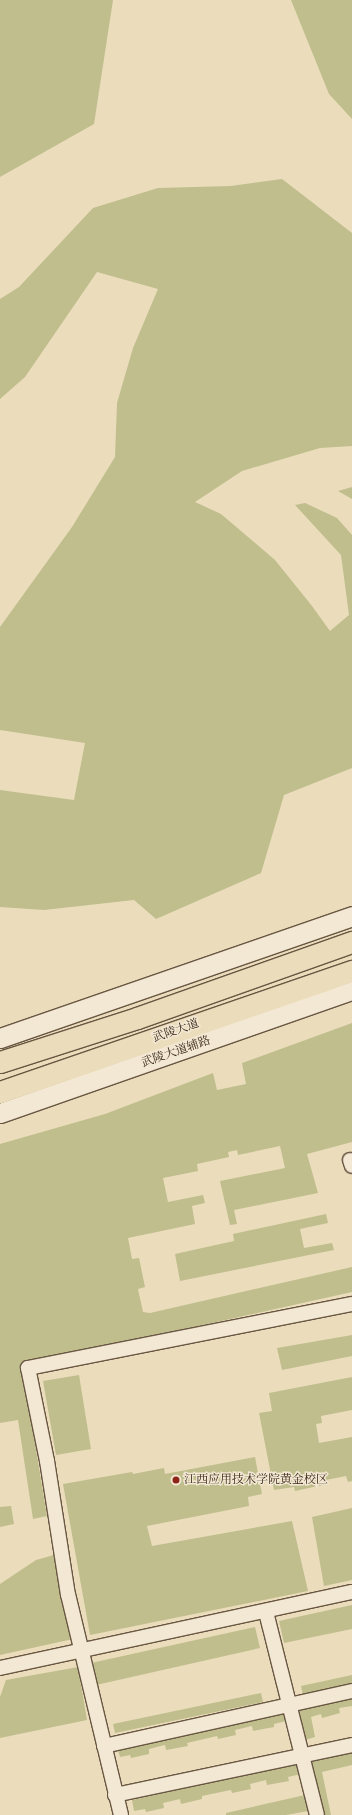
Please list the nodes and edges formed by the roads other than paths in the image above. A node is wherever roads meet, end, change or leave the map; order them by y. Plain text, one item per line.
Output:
1 (352, 916) edge
2 (352, 936) edge
3 (293, 938) junction
4 (352, 942) edge
5 (352, 971) edge
6 (352, 990) edge
7 (0, 1038) edge
8 (0, 1062) edge
9 (0, 1092) edge
10 (0, 1113) edge
11 (352, 1304) edge
12 (352, 1592) edge
13 (266, 1612) junction
14 (81, 1650) junction
15 (0, 1668) edge
16 (352, 1691) edge
17 (289, 1704) junction
18 (352, 1745) edge
19 (104, 1746) junction
20 (302, 1756) junction
21 (115, 1795) junction
22 (120, 1815) edge
23 (317, 1815) edge

1 - 3 street
2 - 3 street
3 - 7 street
4 - 8 main road, 武陵大道
5 - 9 main road, 武陵大道
6 - 10 street, 武陵大道辅路
11 - 14 street
12 - 13 street
13 - 14 street
13 - 17 street
14 - 15 street
14 - 19 street
16 - 17 street
17 - 19 street
17 - 20 street
18 - 20 street
19 - 21 street
20 - 21 street
20 - 23 street
21 - 22 street

